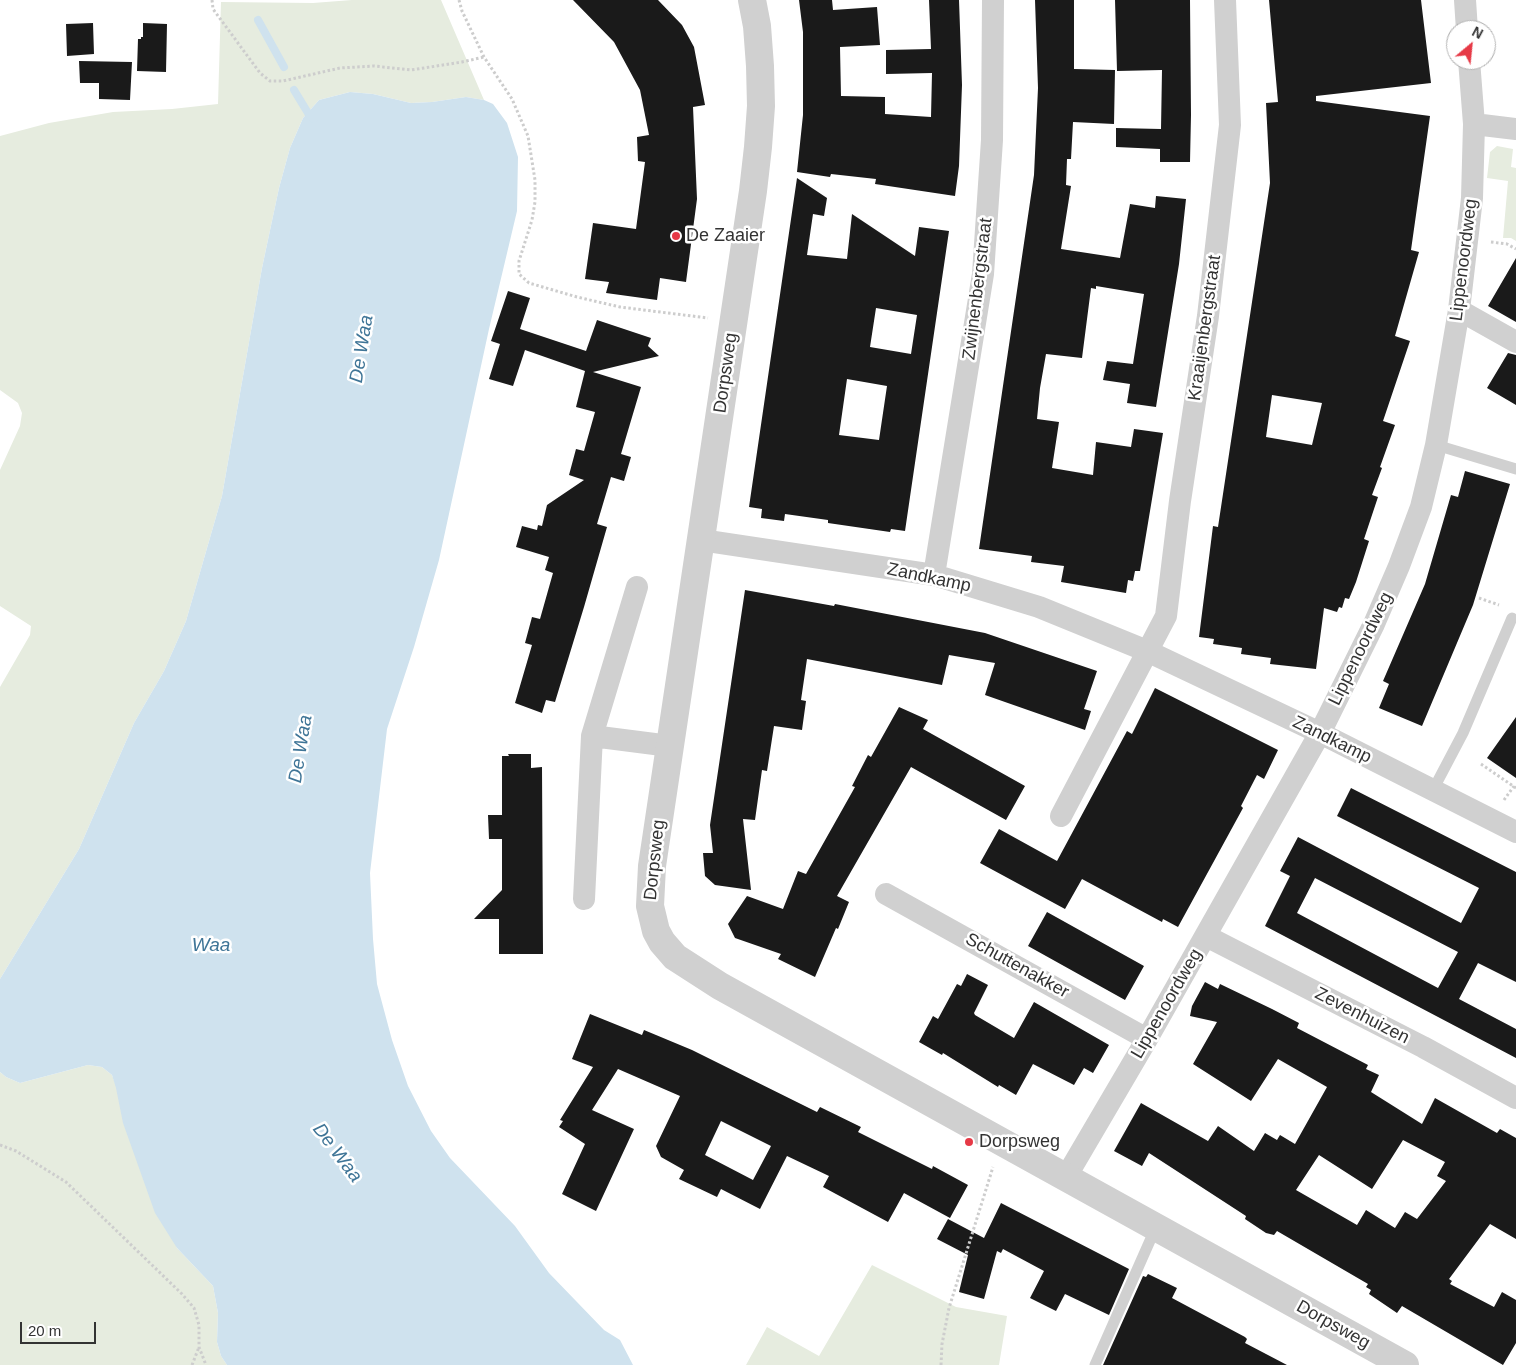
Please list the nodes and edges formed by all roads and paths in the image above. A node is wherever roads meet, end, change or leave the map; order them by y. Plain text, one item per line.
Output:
1 (212, 0) edge
2 (459, 0) edge
3 (752, 0) edge
4 (993, 0) edge
5 (1225, 0) edge
6 (1465, 0) edge
7 (1466, 20) edge
8 (484, 57) junction
9 (1470, 70) edge
10 (1474, 124) junction
11 (1516, 129) edge
12 (1459, 310) junction
13 (733, 321) junction
14 (1516, 342) edge
15 (1436, 445) junction
16 (1516, 469) edge
17 (701, 540) junction
18 (934, 575) junction
19 (637, 588) dead end
20 (1512, 618) dead end
21 (1147, 651) junction
22 (1320, 733) junction
23 (592, 736) junction
24 (670, 746) junction
25 (1481, 764) dead end
26 (1516, 788) edge
27 (1433, 790) junction
28 (1061, 816) dead end
29 (1516, 832) edge
30 (886, 894) dead end
31 (584, 898) dead end
32 (1206, 936) junction
33 (1148, 1039) junction
34 (1516, 1098) edge
35 (0, 1145) edge
36 (1006, 1145) junction
37 (1066, 1177) junction
38 (1156, 1227) junction
39 (199, 1347) junction
40 (192, 1365) edge
41 (206, 1365) edge
42 (941, 1365) edge
43 (1095, 1365) edge
44 (1405, 1365) edge

1 - 8 path
2 - 8 path
3 - 13 street, Dorpsweg
4 - 18 street, Zwijnenbergstraat
5 - 21 street, Kraaijenbergstraat
6 - 7 street
8 - 13 path
9 - 10 street, Lippenoordweg
10 - 11 street
10 - 12 street, Lippenoordweg
12 - 14 street
12 - 15 street, Lippenoordweg
13 - 17 street, Dorpsweg
15 - 16 lane
15 - 22 street, Lippenoordweg
17 - 18 street, Zandkamp
17 - 24 street, Dorpsweg
18 - 21 street, Zandkamp
19 - 23 street
20 - 27 lane
21 - 22 street, Zandkamp
21 - 28 street
22 - 27 street, Zandkamp
22 - 32 street, Lippenoordweg
23 - 24 street
23 - 31 street
24 - 36 street, Dorpsweg
25 - 26 path
27 - 29 street, Zandkamp
30 - 33 street, Schuttenakker
32 - 33 street, Lippenoordweg
32 - 34 street, Zevenhuizen
33 - 37 street, Lippenoordweg
35 - 39 path
36 - 37 street, Dorpsweg
36 - 42 path
37 - 38 street, Dorpsweg
38 - 43 lane
38 - 44 street, Dorpsweg
39 - 40 path
39 - 41 path

